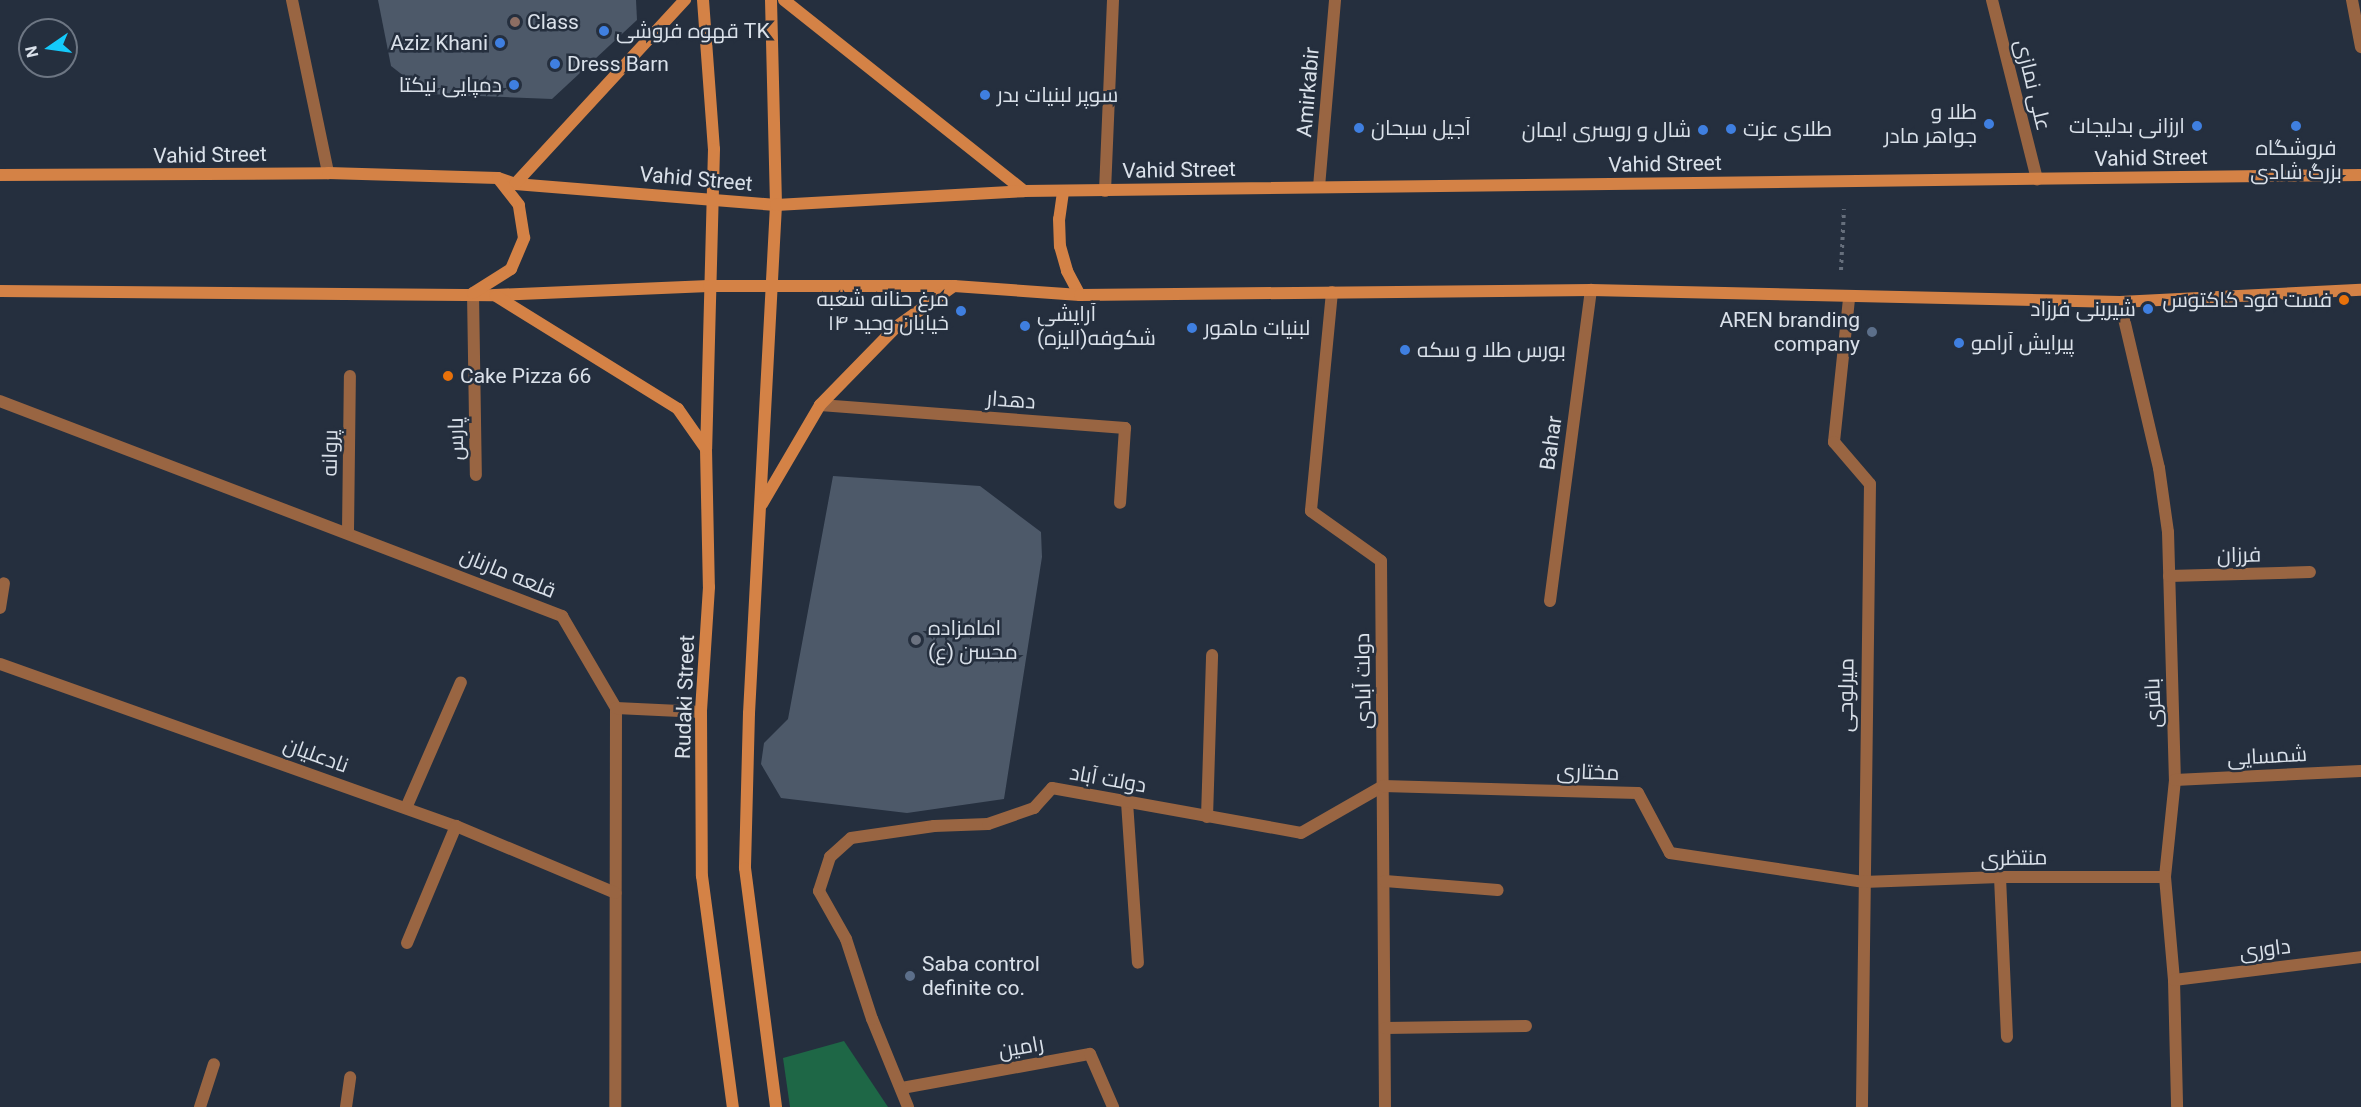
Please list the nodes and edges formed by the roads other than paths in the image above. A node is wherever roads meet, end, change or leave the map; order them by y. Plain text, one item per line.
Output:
1 (292, 0) edge
2 (685, 0) edge
3 (703, 0) edge
4 (771, 0) edge
5 (784, 0) edge
6 (1113, 0) edge
7 (1335, 0) edge
8 (1992, 0) edge
9 (2352, 0) edge
10 (2361, 47) edge
11 (328, 173) junction
12 (0, 175) edge
13 (2361, 175) edge
14 (498, 178) junction
15 (2037, 179) junction
16 (515, 184) junction
17 (1319, 187) junction
18 (1024, 191) junction
19 (1105, 191) junction
20 (1064, 192) junction
21 (712, 200) junction
22 (776, 205) junction
23 (709, 286) junction
24 (954, 286) junction
25 (773, 288) junction
26 (1591, 290) junction
27 (2361, 290) edge
28 (0, 291) edge
29 (1332, 292) junction
30 (473, 293) junction
31 (495, 295) junction
32 (1080, 295) junction
33 (1845, 298) junction
34 (2120, 302) junction
35 (351, 376) dead end
36 (0, 401) edge
37 (820, 405) junction
38 (706, 448) junction
39 (476, 476) dead end
40 (1120, 503) dead end
41 (760, 507) junction
42 (348, 531) junction
43 (2310, 572) dead end
44 (2169, 576) junction
45 (4, 583) dead end
46 (1550, 601) dead end
47 (0, 608) edge
48 (1212, 655) dead end
49 (0, 664) edge
50 (461, 682) dead end
51 (616, 708) junction
52 (701, 712) junction
53 (2361, 771) edge
54 (2175, 780) junction
55 (1383, 786) junction
56 (1127, 802) junction
57 (406, 808) junction
58 (1207, 817) junction
59 (456, 826) junction
60 (2000, 877) junction
61 (2164, 877) junction
62 (1384, 881) junction
63 (1863, 882) junction
64 (1498, 890) dead end
65 (615, 893) junction
66 (407, 943) dead end
67 (2361, 957) edge
68 (1138, 963) dead end
69 (2174, 980) junction
70 (1526, 1026) dead end
71 (1385, 1028) junction
72 (2007, 1037) dead end
73 (214, 1064) dead end
74 (350, 1077) dead end
75 (902, 1088) junction
76 (200, 1107) edge
77 (346, 1107) edge
78 (615, 1107) edge
79 (733, 1107) edge
80 (776, 1107) edge
81 (908, 1107) edge
82 (1113, 1107) edge
83 (1385, 1107) edge
84 (1862, 1107) edge
85 (2177, 1107) edge

1 - 11 street
2 - 16 main road
3 - 21 main road, Rudaki Street
4 - 22 main road
5 - 18 main road
6 - 19 street
7 - 17 street, Amirkabir
8 - 15 street, علی نمازی
9 - 10 street
11 - 12 main road, Vahid Street
11 - 14 main road, Vahid Street
13 - 15 main road, Vahid Street
14 - 16 main road, Vahid Street
14 - 30 main road
15 - 17 main road, Vahid Street
16 - 21 main road, Vahid Street
17 - 19 main road, Vahid Street
18 - 20 main road, Vahid Street
18 - 22 main road, Vahid Street
19 - 20 main road, Vahid Street
20 - 32 main road
21 - 22 main road, Vahid Street
21 - 23 main road, Rudaki Street
22 - 25 main road
23 - 25 main road
23 - 31 main road
23 - 38 main road, Rudaki Street
24 - 25 main road
24 - 32 main road
24 - 37 main road
25 - 41 main road
26 - 29 main road
26 - 33 main road
26 - 46 street, Bahar
27 - 34 main road
28 - 30 main road
29 - 32 main road
29 - 55 street, دولت آبادی
30 - 31 main road
30 - 39 street, پارس
31 - 38 main road
33 - 34 main road
33 - 63 street, میرلوحی
34 - 44 street, باقری
35 - 42 street, پروانه
36 - 42 street, قلعه مارنان
37 - 40 street, دهدار
37 - 41 main road
38 - 52 main road, Rudaki Street
41 - 80 main road
42 - 51 street, قلعه مارنان
43 - 44 street, فرزان
44 - 54 street, باقری
45 - 47 street
48 - 58 street
49 - 57 street, نادعلیان
50 - 57 street
51 - 52 street
51 - 65 street
52 - 79 main road, Rudaki Street
53 - 54 street, شمسایی
54 - 61 street, باقری
55 - 58 street, دولت آباد
55 - 62 street, دولت آبادی
55 - 63 street, مختاری
56 - 58 street, دولت آباد
56 - 68 street
56 - 75 street, دولت آباد
57 - 59 street, نادعلیان
59 - 65 street, نادعلیان
59 - 66 street
60 - 61 street, منتظری
60 - 63 street, منتظری
60 - 72 street
61 - 69 street, باقری
62 - 64 street
62 - 71 street, دولت آبادی
63 - 84 street, میرلوحی
65 - 78 street
67 - 69 street, داوری
69 - 85 street, باقری
70 - 71 street
71 - 83 street, دولت آبادی
73 - 76 street
74 - 77 street
75 - 81 street
75 - 82 street, رامین

